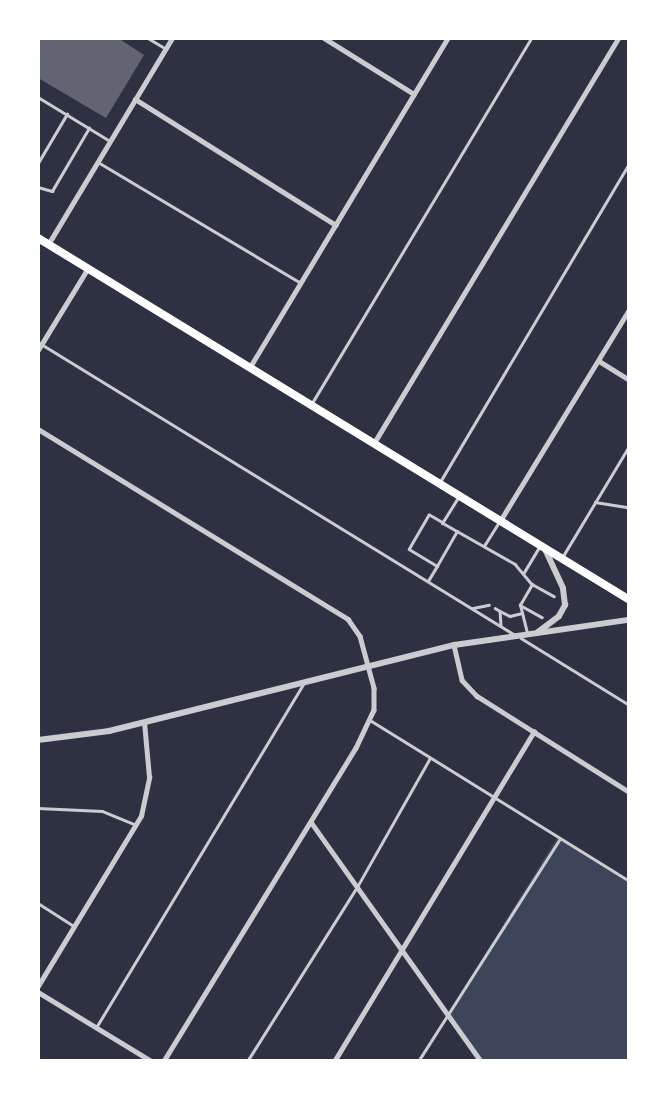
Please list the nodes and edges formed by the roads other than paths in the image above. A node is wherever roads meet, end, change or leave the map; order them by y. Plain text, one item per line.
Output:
1 (148, 38) edge
2 (172, 38) edge
3 (324, 38) edge
4 (448, 38) edge
5 (531, 38) edge
6 (618, 38) edge
7 (166, 48) junction
8 (414, 94) junction
9 (38, 97) edge
10 (135, 99) junction
11 (67, 114) junction
12 (89, 128) junction
13 (110, 141) junction
14 (98, 162) junction
15 (38, 163) edge
16 (628, 166) edge
17 (38, 187) edge
18 (336, 225) junction
19 (38, 238) edge
20 (48, 244) junction
21 (88, 268) junction
22 (301, 283) junction
23 (628, 311) edge
24 (40, 343) edge
25 (38, 350) edge
26 (599, 361) junction
27 (250, 368) junction
28 (628, 379) edge
29 (311, 405) junction
30 (38, 429) edge
31 (373, 444) junction
32 (628, 448) edge
33 (438, 484) junction
34 (459, 497) junction
35 (595, 502) junction
36 (628, 507) edge
37 (499, 522) junction
38 (443, 523) junction
39 (457, 531) junction
40 (484, 547) junction
41 (543, 547) junction
42 (561, 559) junction
43 (437, 566) junction
44 (523, 574) junction
45 (428, 581) junction
46 (531, 584) junction
47 (554, 596) dead end
48 (628, 599) edge
49 (489, 605) dead end
50 (520, 605) junction
51 (472, 608) junction
52 (495, 608) dead end
53 (500, 611) junction
54 (522, 613) junction
55 (542, 617) dead end
56 (628, 620) edge
57 (501, 626) junction
58 (537, 633) junction
59 (527, 635) junction
60 (518, 636) junction
61 (454, 645) junction
62 (369, 665) junction
63 (305, 681) junction
64 (628, 704) edge
65 (370, 720) junction
66 (144, 722) junction
67 (534, 732) junction
68 (38, 740) edge
69 (430, 758) junction
70 (628, 791) edge
71 (494, 797) junction
72 (38, 808) edge
73 (311, 822) junction
74 (136, 825) junction
75 (560, 839) junction
76 (628, 880) edge
77 (357, 887) junction
78 (38, 903) edge
79 (75, 926) junction
80 (401, 951) junction
81 (38, 986) edge
82 (38, 992) edge
83 (446, 1015) junction
84 (96, 1027) junction
85 (150, 1060) edge
86 (165, 1060) edge
87 (248, 1060) edge
88 (335, 1060) edge
89 (419, 1060) edge
90 (480, 1060) edge

1 - 7 lane
2 - 7 street
3 - 8 street
4 - 8 street
5 - 29 lane
6 - 31 street
7 - 10 street
8 - 18 street
9 - 11 lane
10 - 13 street
10 - 18 street
11 - 12 lane
11 - 15 lane
12 - 13 lane
12 - 17 lane
13 - 14 street
14 - 20 street
14 - 22 lane
16 - 33 lane
18 - 22 street
19 - 20 highway
20 - 21 highway
21 - 24 street
21 - 27 highway
22 - 27 street
23 - 26 street
24 - 25 street
24 - 45 lane
26 - 28 street
26 - 37 street
27 - 29 highway
29 - 31 highway
30 - 62 street
31 - 33 highway
32 - 35 lane
33 - 34 highway
34 - 37 highway
34 - 38 lane
35 - 36 lane
35 - 42 lane
37 - 40 lane
37 - 41 highway
38 - 39 lane
38 - 43 lane
39 - 40 lane
39 - 43 lane
40 - 44 lane
41 - 42 highway
41 - 44 lane
41 - 58 street
42 - 48 highway
43 - 45 lane
44 - 46 lane
45 - 51 lane
46 - 47 lane
46 - 50 lane
49 - 51 lane
50 - 54 lane
50 - 55 lane
51 - 57 lane
52 - 53 lane
53 - 54 lane
53 - 57 lane
54 - 59 lane
56 - 58 street
57 - 60 lane
58 - 59 street
59 - 60 street
60 - 61 street
60 - 64 lane
61 - 62 street
61 - 67 street
62 - 63 street
62 - 65 street
63 - 66 street
63 - 84 lane
65 - 69 lane
65 - 73 street
66 - 68 street
66 - 74 street
67 - 70 street
67 - 71 street
69 - 71 lane
69 - 77 lane
71 - 75 lane
71 - 80 street
72 - 74 lane
73 - 77 street
73 - 86 street
74 - 79 street
75 - 76 lane
75 - 83 lane
77 - 80 street
77 - 87 lane
78 - 79 lane
79 - 81 street
80 - 83 street
80 - 88 street
82 - 84 street
83 - 89 lane
83 - 90 street
84 - 85 street

